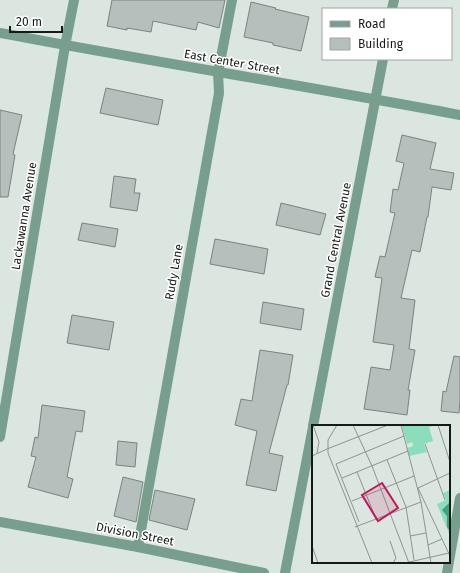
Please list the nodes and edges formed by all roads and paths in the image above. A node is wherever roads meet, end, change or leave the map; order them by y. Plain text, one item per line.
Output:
1 (74, 0) edge
2 (232, 0) edge
3 (0, 33) edge
4 (66, 46) junction
5 (383, 60) edge
6 (218, 73) junction
7 (376, 99) junction
8 (460, 115) edge
9 (313, 425) edge
10 (312, 431) edge
11 (0, 437) edge
12 (460, 498) edge
13 (0, 522) edge
14 (138, 548) junction
15 (450, 556) edge
16 (449, 563) edge
17 (264, 573) edge
18 (285, 573) edge
19 (447, 573) edge

1 - 4 street, Lackawanna Avenue
2 - 6 street, Rudy Lane
3 - 4 street, East Center Street
4 - 6 street, East Center Street
4 - 11 street, Lackawanna Avenue
5 - 7 street, Grand Central Avenue
6 - 7 street, East Center Street
6 - 14 street, Rudy Lane
7 - 8 street, East Center Street
7 - 9 street, Grand Central Avenue
10 - 18 street, Grand Central Avenue
12 - 15 street
13 - 14 street, Division Street
14 - 17 street, Division Street
16 - 19 street

